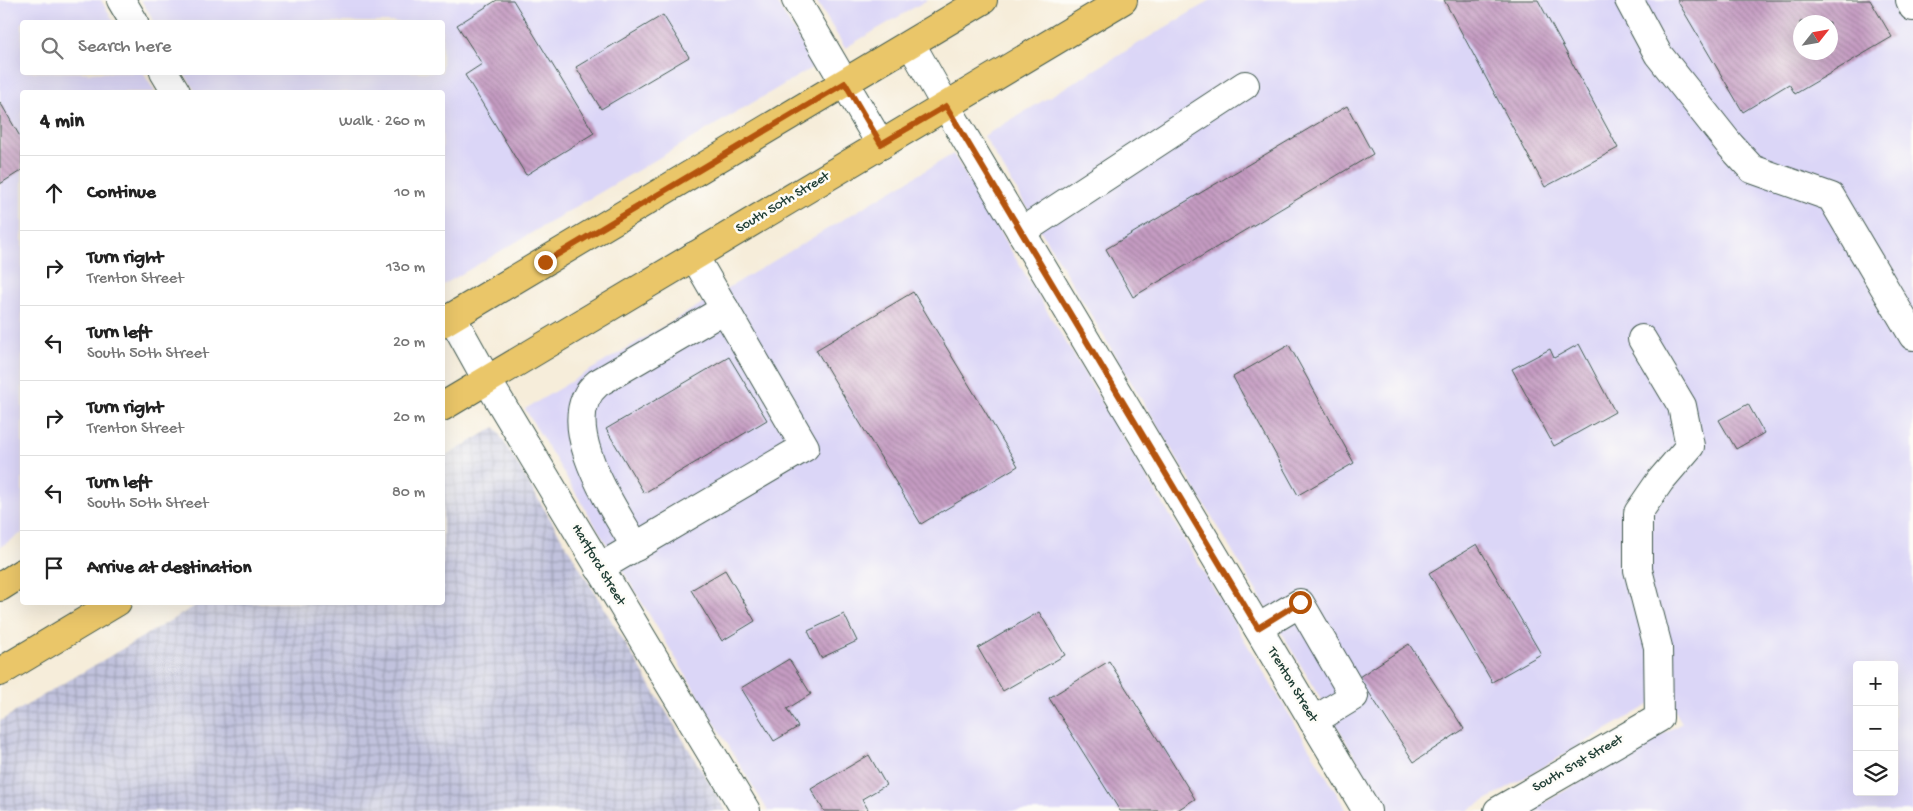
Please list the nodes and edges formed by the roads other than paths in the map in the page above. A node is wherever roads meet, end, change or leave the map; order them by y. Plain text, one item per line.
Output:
1 (121, 0) edge
2 (983, 0) edge
3 (1123, 0) edge
4 (1629, 0) edge
5 (1910, 0) edge
6 (803, 2) edge
7 (1913, 7) edge
8 (133, 20) edge
9 (911, 44) junction
10 (166, 75) edge
11 (845, 83) junction
12 (1245, 85) dead end
13 (175, 90) edge
14 (946, 106) junction
15 (881, 144) junction
16 (1021, 232) junction
17 (694, 256) junction
18 (725, 309) junction
19 (447, 320) edge
20 (1913, 336) edge
21 (1642, 339) dead end
22 (487, 380) junction
23 (445, 405) edge
24 (595, 476) junction
25 (558, 498) junction
26 (636, 547) junction
27 (599, 568) junction
28 (20, 574) edge
29 (0, 587) edge
30 (112, 605) edge
31 (1258, 628) junction
32 (0, 672) edge
33 (1314, 721) junction
34 (746, 811) edge
35 (1367, 811) edge
36 (1498, 811) edge

1 - 8 street
2 - 9 main road
3 - 14 main road, South 50th Street
4 - 20 street
5 - 7 street
6 - 11 street
9 - 11 main road
9 - 14 street, Trenton Street
10 - 13 street
11 - 15 street
11 - 19 main road
12 - 16 street
14 - 15 main road, South 50th Street
14 - 16 street, Trenton Street
15 - 17 main road, South 50th Street
16 - 31 street, Trenton Street
17 - 18 street
17 - 22 main road, South 50th Street
18 - 24 street
18 - 26 street
19 - 22 street, Hartford Street
21 - 36 street, South 51st Street
22 - 23 main road, South 50th Street
22 - 25 street, Hartford Street
24 - 25 street
24 - 26 street
25 - 27 street, Hartford Street
26 - 27 street
27 - 34 street, Hartford Street
28 - 29 main road
30 - 32 main road
31 - 33 street, Trenton Street
31 - 33 street
33 - 35 street, Trenton Street

